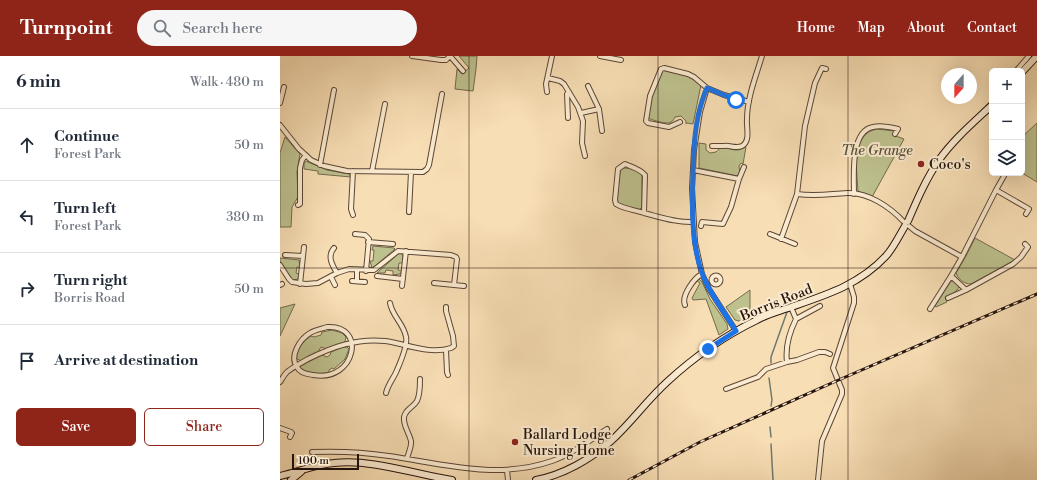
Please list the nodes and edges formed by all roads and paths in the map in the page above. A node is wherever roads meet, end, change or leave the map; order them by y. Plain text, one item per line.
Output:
1 (412, 56) edge
2 (450, 56) edge
3 (552, 56) edge
4 (600, 56) edge
5 (761, 56) edge
6 (1029, 56) edge
7 (1037, 56) edge
8 (621, 60) dead end
9 (1025, 65) junction
10 (1020, 68) edge
11 (1024, 68) edge
12 (826, 69) dead end
13 (463, 71) dead end
14 (548, 78) junction
15 (588, 86) dead end
16 (284, 87) dead end
17 (707, 88) junction
18 (334, 90) dead end
19 (547, 92) dead end
20 (569, 92) junction
21 (442, 94) dead end
22 (749, 102) junction
23 (280, 103) edge
24 (384, 104) dead end
25 (989, 108) edge
26 (599, 109) junction
27 (581, 114) junction
28 (568, 118) dead end
29 (680, 122) dead end
30 (280, 125) edge
31 (602, 131) dead end
32 (895, 134) dead end
33 (712, 146) dead end
34 (306, 155) junction
35 (585, 156) dead end
36 (320, 165) junction
37 (744, 167) dead end
38 (694, 170) junction
39 (353, 171) junction
40 (372, 171) junction
41 (411, 172) junction
42 (1004, 176) dead end
43 (739, 180) junction
44 (996, 190) junction
45 (797, 194) junction
46 (854, 194) junction
47 (298, 205) dead end
48 (410, 212) dead end
49 (644, 213) junction
50 (1026, 214) dead end
51 (353, 215) dead end
52 (694, 222) junction
53 (907, 223) junction
54 (701, 226) dead end
55 (355, 234) dead end
56 (770, 234) dead end
57 (781, 239) junction
58 (368, 242) junction
59 (393, 244) dead end
60 (796, 244) dead end
61 (1025, 244) dead end
62 (304, 247) dead end
63 (334, 248) dead end
64 (406, 251) junction
65 (285, 255) dead end
66 (303, 256) junction
67 (962, 257) junction
68 (280, 265) edge
69 (357, 270) junction
70 (366, 271) junction
71 (337, 274) junction
72 (702, 274) junction
73 (377, 276) dead end
74 (951, 276) junction
75 (330, 277) junction
76 (403, 279) junction
77 (365, 282) dead end
78 (712, 282) dead end
79 (300, 284) junction
80 (434, 284) dead end
81 (707, 284) junction
82 (850, 284) junction
83 (335, 285) dead end
84 (454, 285) junction
85 (402, 286) dead end
86 (464, 286) dead end
87 (966, 290) junction
88 (948, 298) dead end
89 (390, 303) dead end
90 (685, 305) dead end
91 (820, 306) dead end
92 (446, 307) dead end
93 (791, 307) junction
94 (930, 309) dead end
95 (796, 319) junction
96 (736, 331) junction
97 (352, 343) junction
98 (406, 345) junction
99 (446, 350) junction
100 (830, 354) dead end
101 (787, 362) junction
102 (296, 366) junction
103 (448, 375) dead end
104 (420, 379) dead end
105 (280, 382) edge
106 (726, 389) dead end
107 (386, 393) dead end
108 (280, 428) edge
109 (607, 429) dead end
110 (290, 437) dead end
111 (312, 452) dead end
112 (407, 459) junction
113 (302, 470) junction
114 (507, 470) junction
115 (280, 476) edge
116 (284, 480) edge
117 (291, 480) edge
118 (452, 480) edge
119 (508, 480) edge
120 (536, 480) edge
121 (818, 480) edge

1 - 2 street
2 - 13 street
3 - 14 street
4 - 8 street
5 - 22 street
6 - 9 street
7 - 9 street
9 - 10 street
9 - 11 street
12 - 45 street
14 - 19 street
14 - 20 street
15 - 26 street
16 - 23 street
17 - 22 street
17 - 29 street
17 - 38 street
18 - 36 street
20 - 27 street
20 - 28 street
21 - 41 street
22 - 33 street
24 - 40 street
25 - 53 street, Borris Road
26 - 27 street
26 - 31 street
27 - 35 street
30 - 34 street
32 - 46 street
34 - 36 street
34 - 47 street
36 - 39 street
37 - 43 street
38 - 43 street
38 - 52 street
39 - 40 street
39 - 51 street
40 - 41 street
41 - 48 street
42 - 44 street
43 - 54 street
44 - 50 street
44 - 67 street
45 - 46 street
45 - 57 street
46 - 53 street
49 - 49 street
49 - 52 street
52 - 72 street
53 - 67 street
53 - 82 street, Borris Road
55 - 58 street
56 - 57 street
57 - 60 street
58 - 59 street
58 - 70 street
61 - 87 street
62 - 66 street
63 - 71 street
64 - 70 street
64 - 76 street
64 - 84 street
65 - 66 street
66 - 79 street
67 - 74 street
68 - 79 street
69 - 70 street
69 - 71 street
69 - 77 street
71 - 75 street
72 - 81 street
72 - 90 street
73 - 76 street
74 - 87 street
74 - 94 street
75 - 79 street
75 - 83 street
76 - 85 street
78 - 81 street
80 - 84 street
81 - 96 street
82 - 93 street, Borris Road
82 - 121 street
84 - 86 street
87 - 88 street
89 - 98 street
91 - 95 street
92 - 99 street
93 - 95 street
93 - 96 street, Borris Road
95 - 101 street
96 - 120 street, Borris Road
97 - 98 street
97 - 102 street
97 - 102 street
97 - 102 street
98 - 99 street
98 - 107 street
99 - 103 street
100 - 101 street
101 - 106 street
102 - 105 street
104 - 112 street
108 - 110 street
109 - 114 street
111 - 112 street
112 - 114 street
113 - 115 street
113 - 117 street
113 - 118 street
114 - 119 street
115 - 116 street

